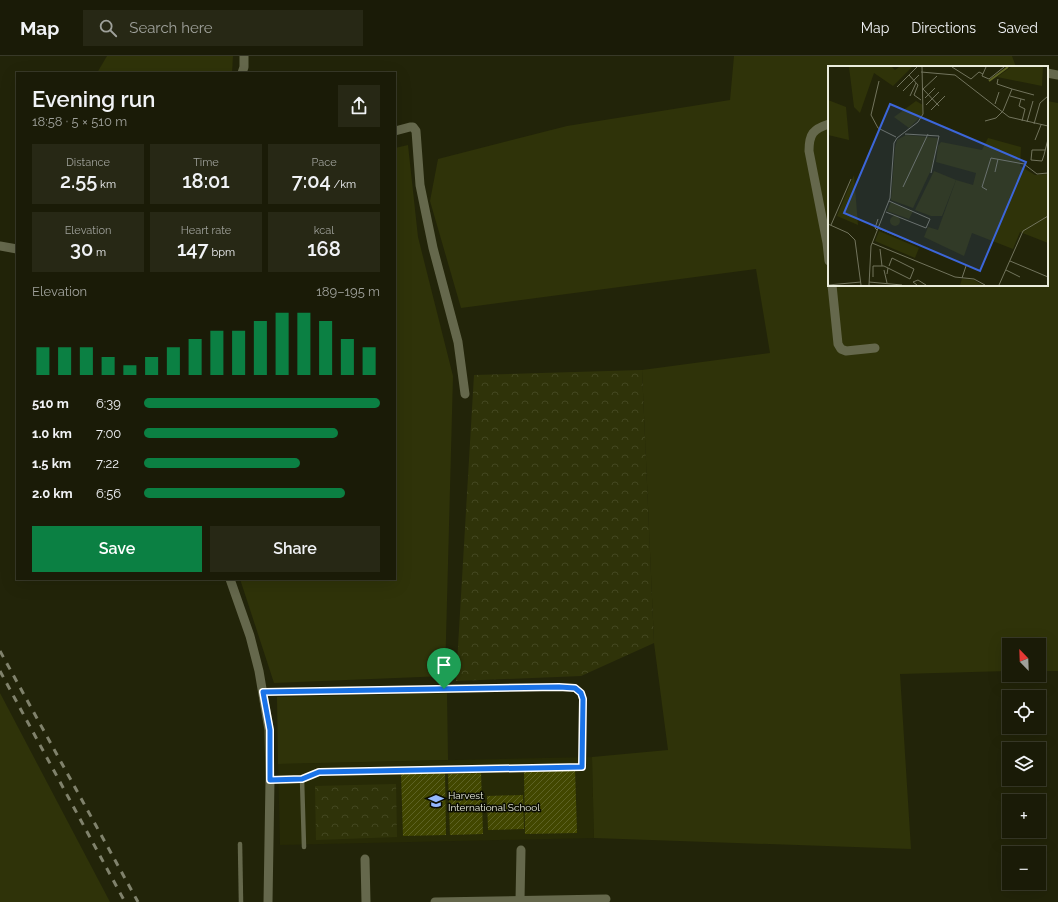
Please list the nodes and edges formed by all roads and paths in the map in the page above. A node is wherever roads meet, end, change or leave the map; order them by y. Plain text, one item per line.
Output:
1 (244, 56) edge
2 (242, 72) edge
3 (1048, 73) edge
4 (1058, 75) edge
5 (828, 124) edge
6 (396, 131) edge
7 (0, 246) edge
8 (16, 249) edge
9 (828, 252) edge
10 (832, 286) edge
11 (875, 348) dead end
12 (465, 394) dead end
13 (230, 580) edge
14 (263, 692) junction
15 (302, 779) junction
16 (270, 780) junction
17 (240, 844) dead end
18 (304, 847) dead end
19 (521, 850) dead end
20 (365, 859) dead end
21 (606, 899) dead end
22 (520, 900) junction
23 (241, 902) edge
24 (268, 902) edge
25 (366, 902) edge
26 (434, 902) edge

1 - 2 street
3 - 4 street
5 - 9 street
6 - 12 street
7 - 8 street
10 - 11 street
13 - 14 street
14 - 15 lane
14 - 16 street
15 - 16 lane
15 - 18 lane
16 - 24 street
17 - 23 lane
19 - 22 street
20 - 25 street
21 - 22 street
22 - 26 street

